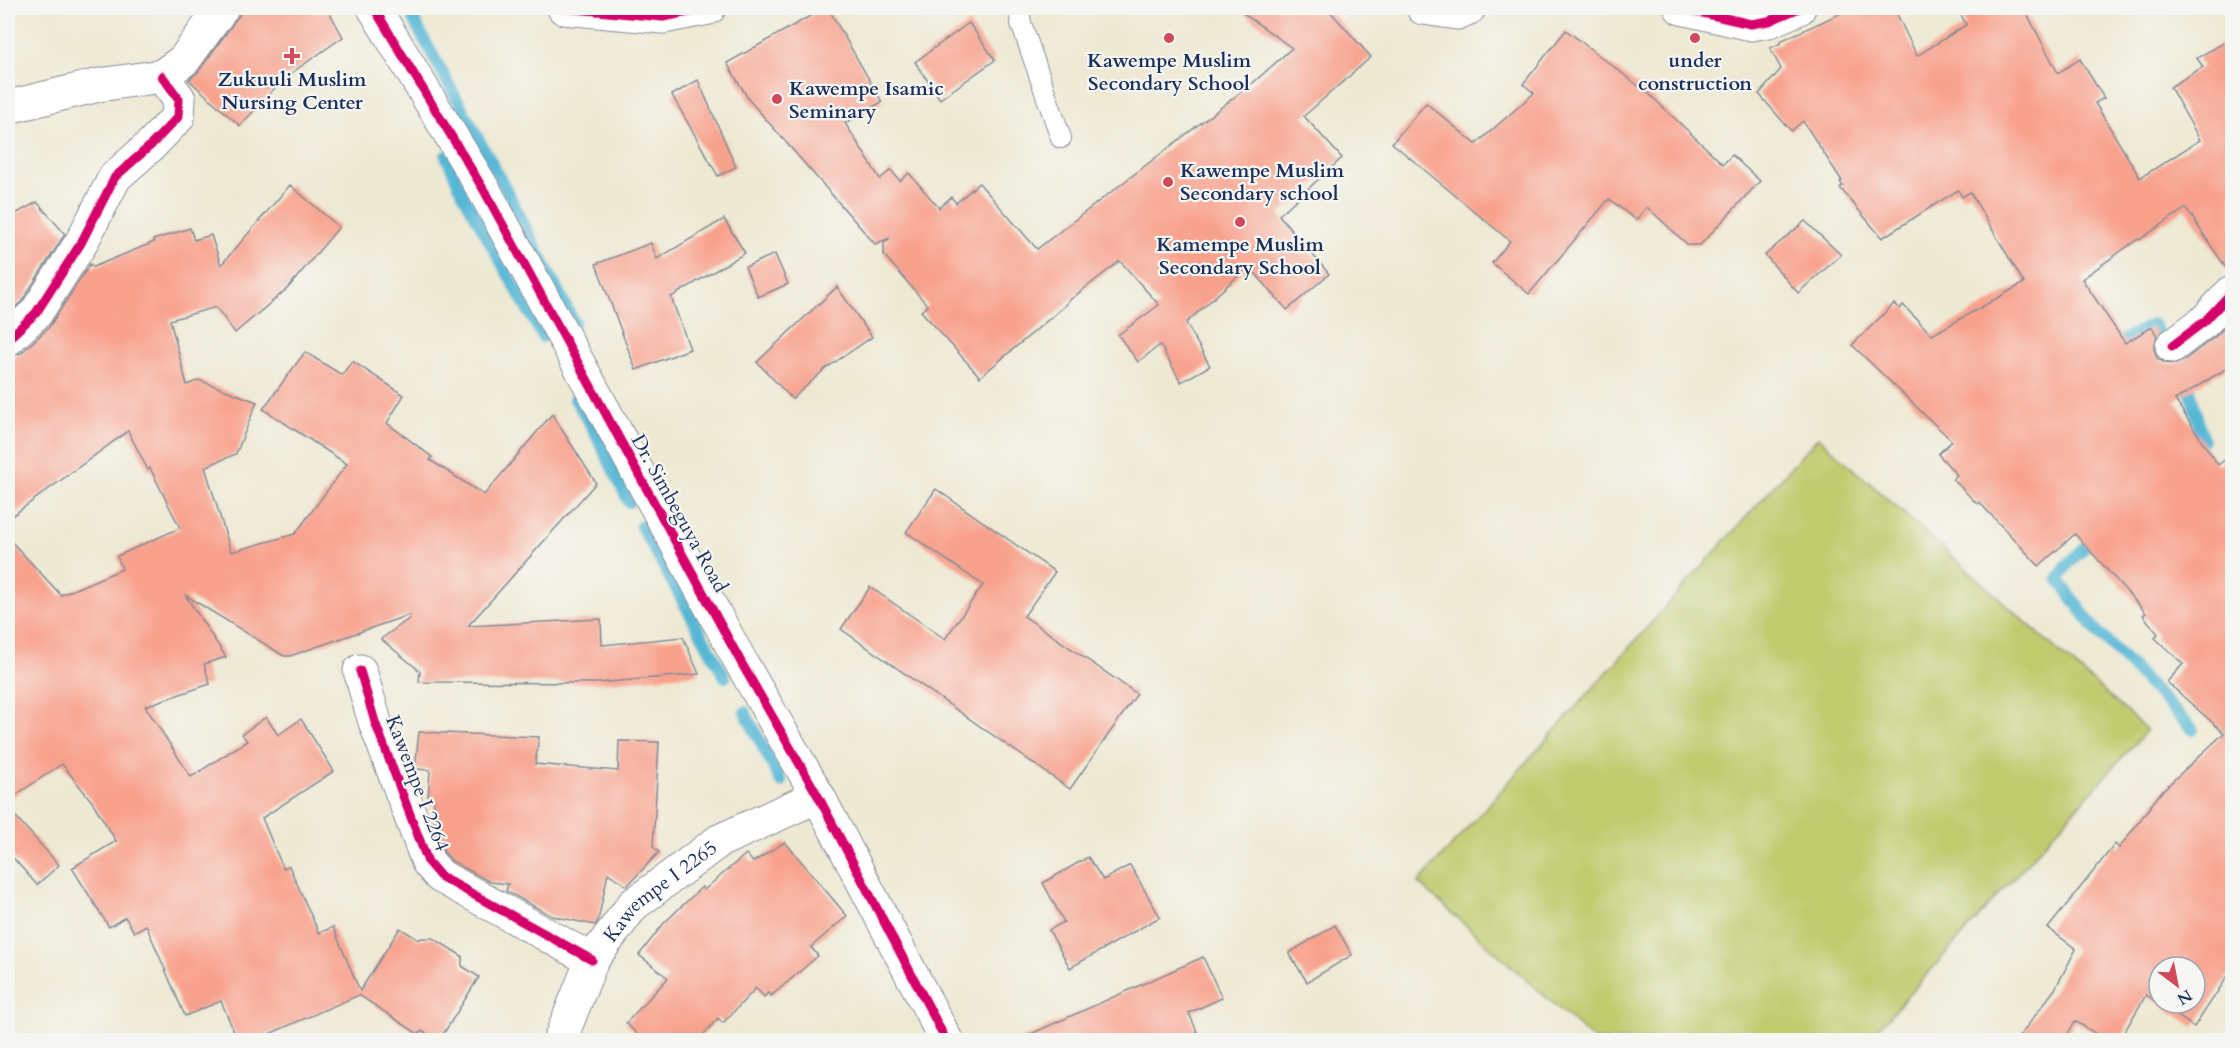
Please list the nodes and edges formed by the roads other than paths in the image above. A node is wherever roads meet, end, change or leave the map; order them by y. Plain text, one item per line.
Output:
1 (222, 8) edge
2 (374, 8) edge
3 (564, 8) edge
4 (709, 8) edge
5 (1019, 8) edge
6 (1423, 8) edge
7 (1469, 8) edge
8 (1681, 8) edge
9 (1799, 8) edge
10 (162, 76) junction
11 (8, 107) edge
12 (1061, 138) dead end
13 (2232, 292) edge
14 (8, 339) edge
15 (2172, 346) dead end
16 (360, 671) dead end
17 (818, 796) junction
18 (592, 960) junction
19 (560, 1041) edge
20 (946, 1041) edge

1 - 10 street
2 - 17 street, Dr. Simbeguya Road
3 - 4 street
5 - 12 lane
6 - 7 street
8 - 9 street
10 - 11 street
10 - 14 street
13 - 15 street
16 - 18 street, Kawempe I 2264
17 - 18 street, Kawempe I 2265
17 - 20 street, Dr. Simbeguya Road
18 - 19 street, Kawempe I 2265

